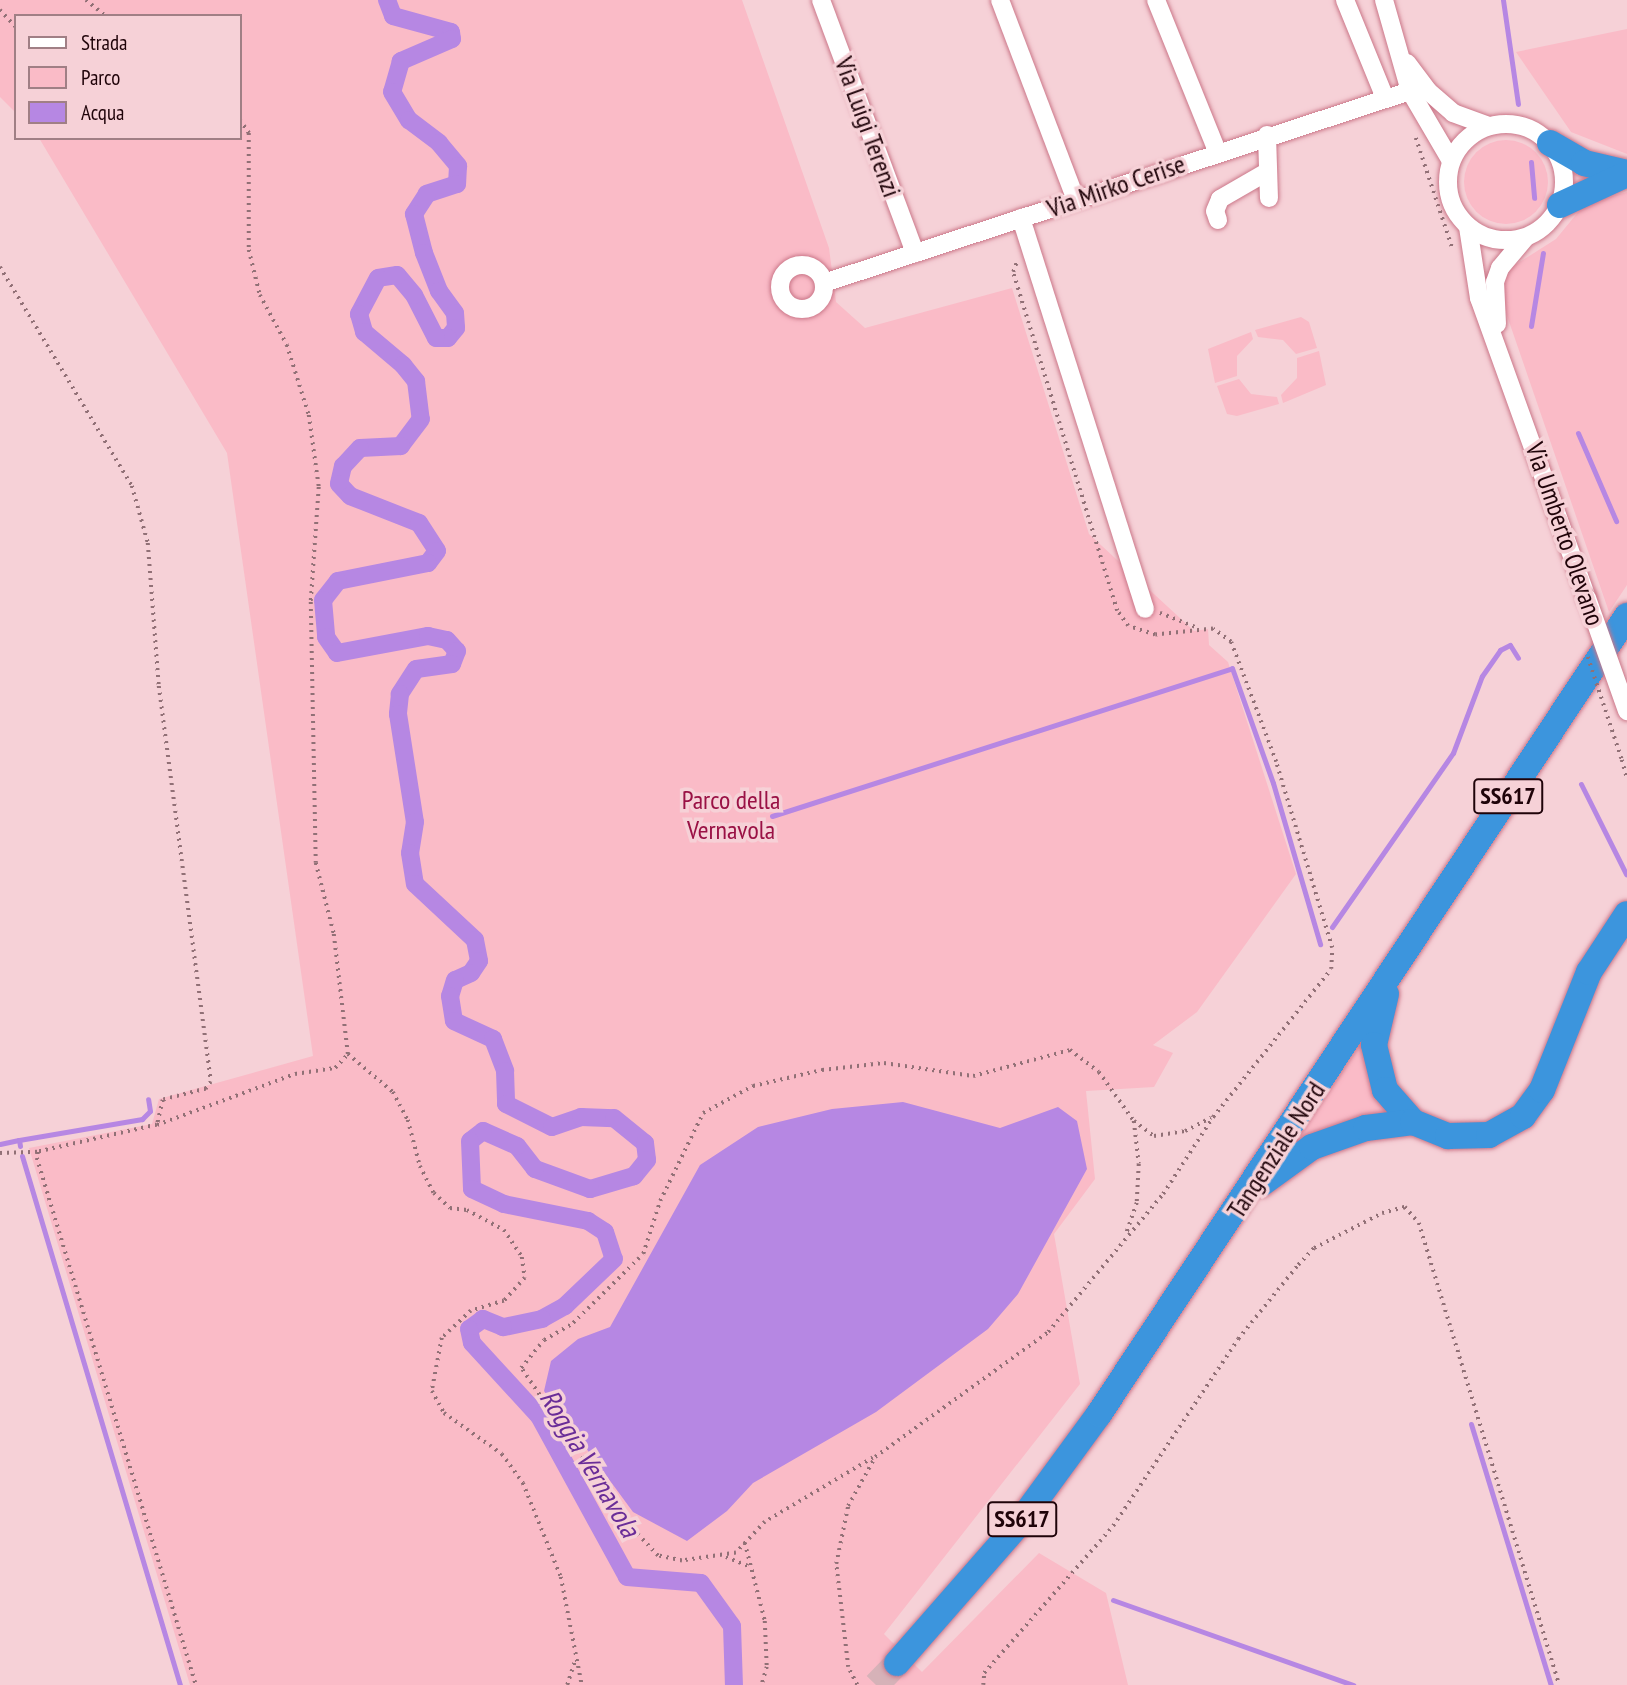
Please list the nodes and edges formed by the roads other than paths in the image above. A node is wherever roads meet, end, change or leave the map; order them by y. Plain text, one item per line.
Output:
1 (821, 0) edge
2 (1000, 0) edge
3 (1156, 0) edge
4 (1345, 0) edge
5 (1384, 0) edge
6 (1401, 54) junction
7 (1410, 91) junction
8 (1385, 98) junction
9 (1489, 126) junction
10 (1267, 135) junction
11 (1550, 143) junction
12 (1217, 151) junction
13 (1451, 161) junction
14 (1265, 173) junction
15 (1627, 174) edge
16 (1269, 198) dead end
17 (1076, 200) junction
18 (1560, 205) junction
19 (1021, 218) junction
20 (1218, 220) dead end
21 (1468, 227) junction
22 (1525, 238) junction
23 (915, 253) junction
24 (824, 283) dead end
25 (1504, 358) junction
26 (1145, 609) road end
27 (1627, 616) edge
28 (1627, 710) edge
29 (1627, 914) edge
30 (1627, 940) edge
31 (1602, 953) junction
32 (1390, 977) junction
33 (1413, 1122) junction
34 (1248, 1193) junction
35 (897, 1664) tunnel mouth

1 - 23 street, Via Luigi Terenzi
2 - 17 street
3 - 12 street
4 - 8 street
5 - 6 street
6 - 7 street
6 - 9 street
7 - 8 street, Via Mirko Cerise
7 - 13 street
8 - 10 street, Via Mirko Cerise
9 - 11 street
9 - 13 street
10 - 12 street, Via Mirko Cerise
10 - 14 street
11 - 15 highway
11 - 18 street
12 - 17 street, Via Mirko Cerise
13 - 21 street, Via Umberto Olevano
14 - 16 street
14 - 20 street
15 - 18 highway
17 - 19 street, Via Mirko Cerise
18 - 22 street, Via Umberto Olevano
19 - 23 street, Via Mirko Cerise
19 - 26 street
21 - 22 street
21 - 25 street, Via Umberto Olevano
22 - 25 street, Via Umberto Olevano
23 - 24 street, Via Mirko Cerise
25 - 28 street, Via Umberto Olevano, bridge
27 - 32 highway, Tangenziale Nord / SS617
29 - 31 highway
30 - 31 highway
31 - 33 highway
32 - 33 highway
32 - 34 highway, Tangenziale Nord / SS617
33 - 34 highway
34 - 35 highway, Tangenziale Nord / SS617

